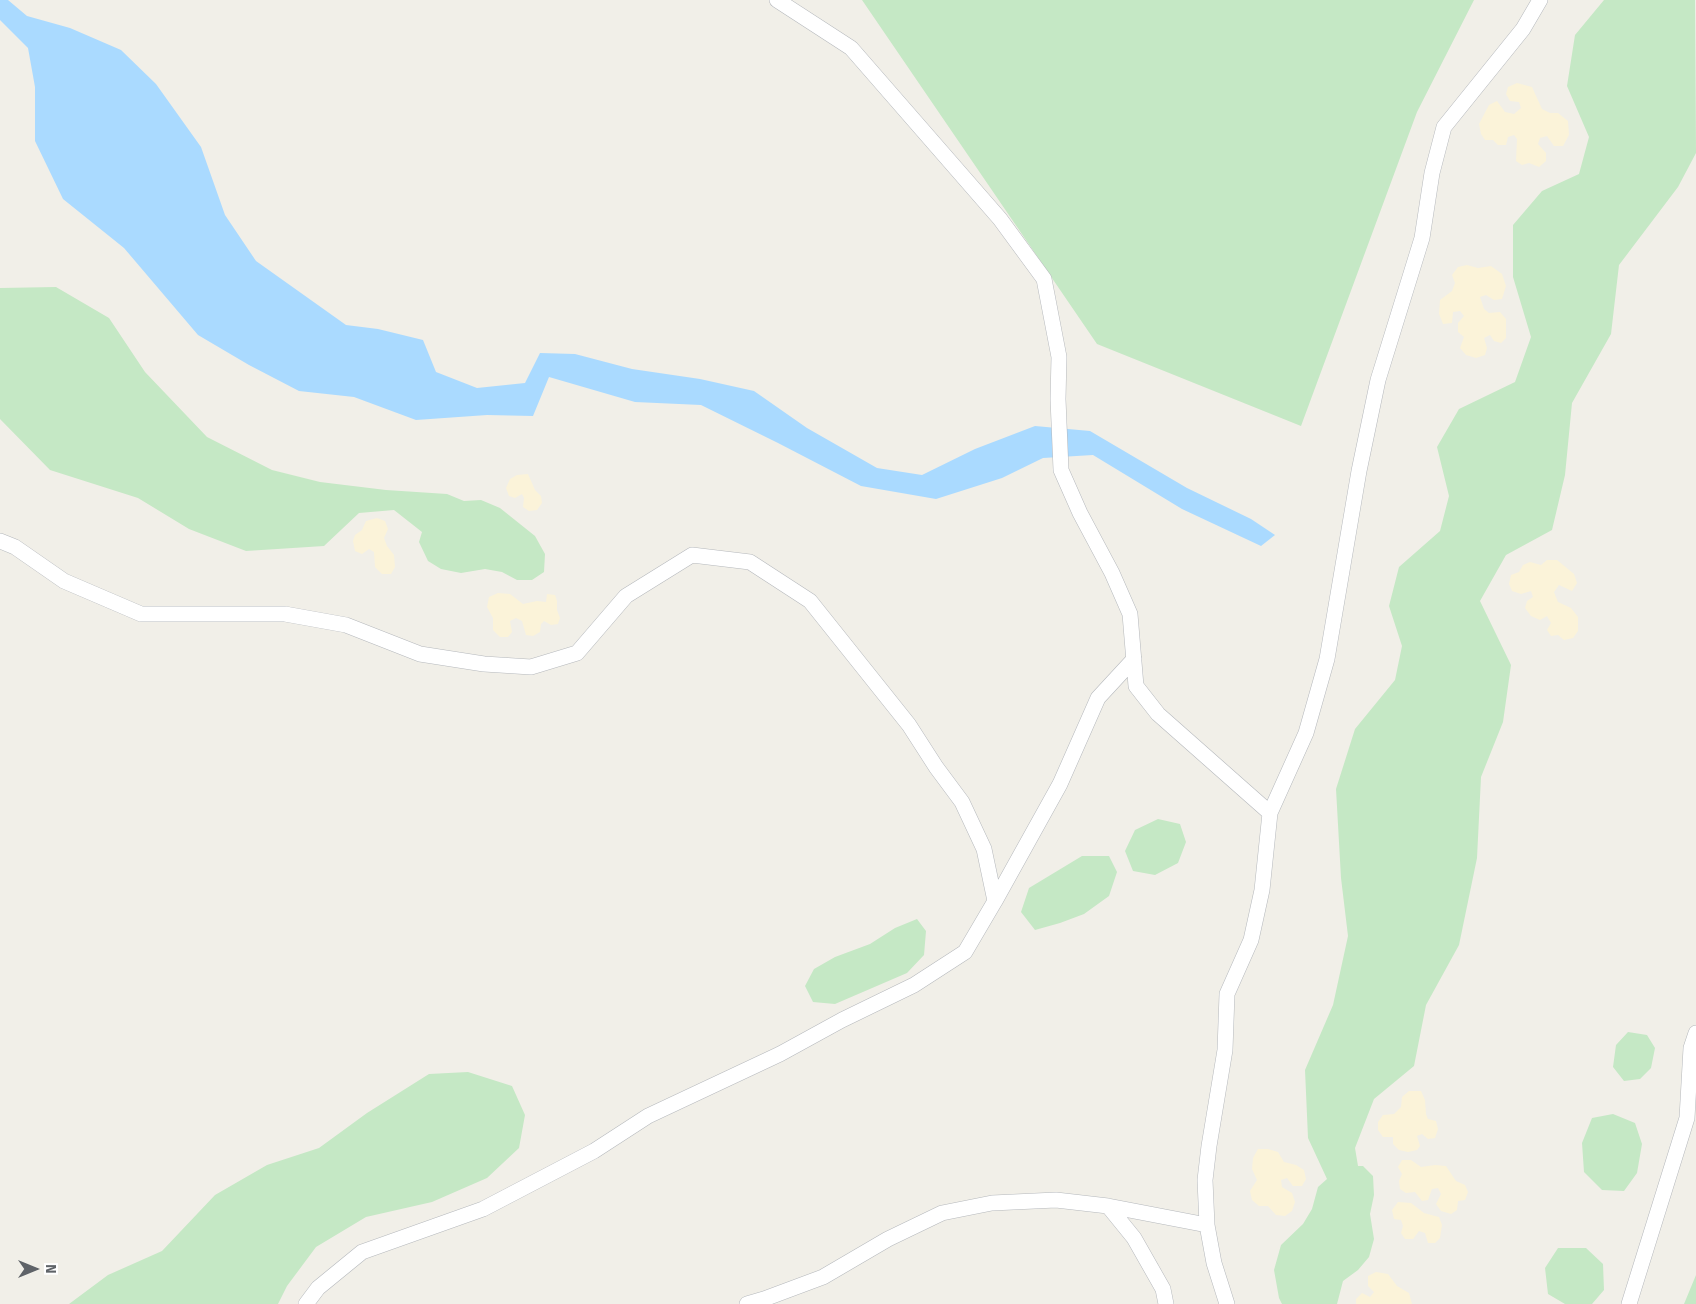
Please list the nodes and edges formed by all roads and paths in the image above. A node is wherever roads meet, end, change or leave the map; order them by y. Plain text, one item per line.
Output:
1 (777, 0) edge
2 (1540, 0) edge
3 (0, 541) edge
4 (1134, 659) junction
5 (1270, 813) junction
6 (995, 901) junction
7 (1696, 1033) edge
8 (1108, 1206) junction
9 (1208, 1225) junction
10 (306, 1304) edge
11 (747, 1304) edge
12 (1166, 1304) edge
13 (1227, 1304) edge
14 (1629, 1304) edge

1 - 4 lane
2 - 5 lane
3 - 6 lane
4 - 5 lane
4 - 6 lane
5 - 9 lane
6 - 10 lane
7 - 14 lane
8 - 9 lane
8 - 11 lane
8 - 12 lane
9 - 13 lane

